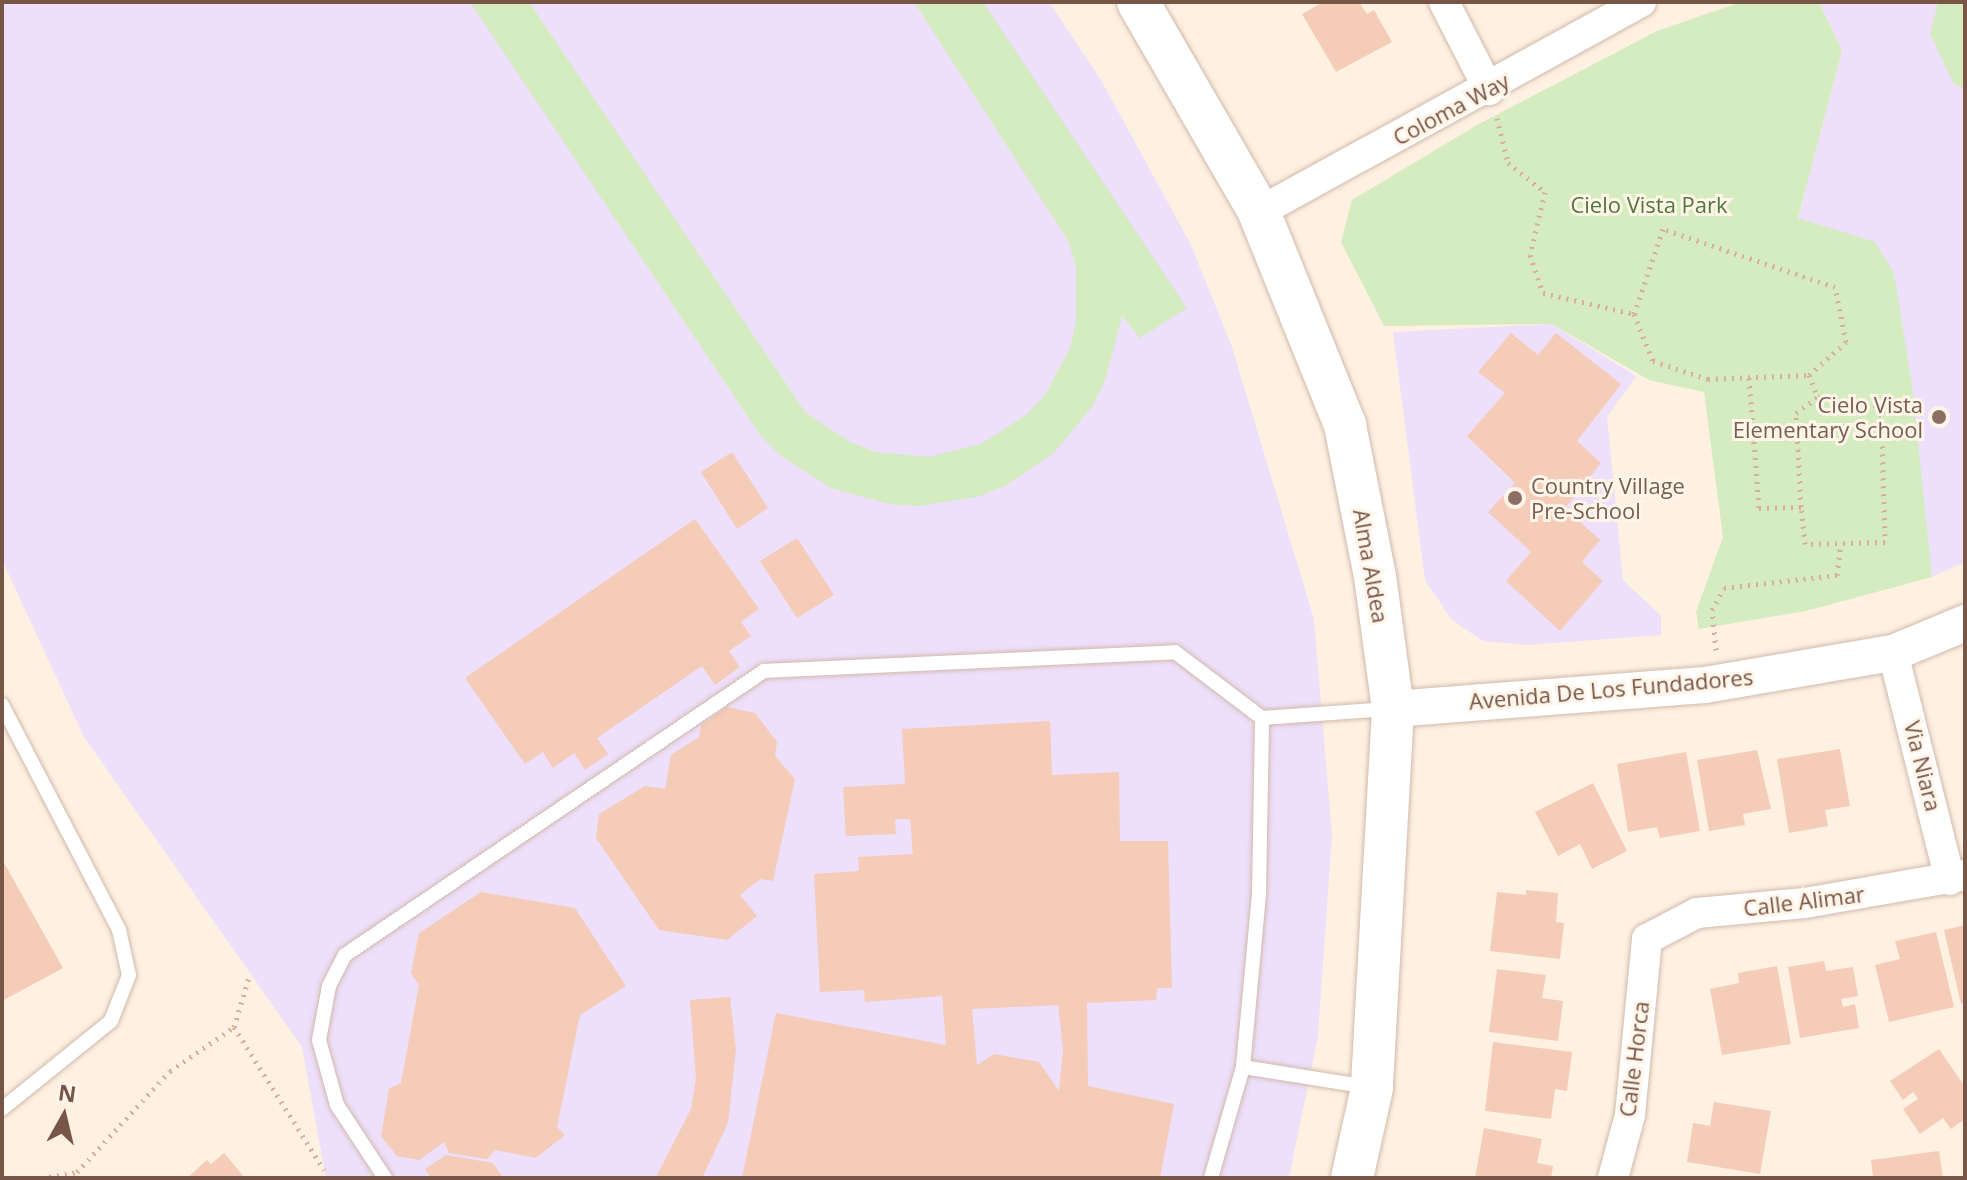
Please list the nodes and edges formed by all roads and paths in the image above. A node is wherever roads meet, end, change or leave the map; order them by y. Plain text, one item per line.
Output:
1 (1138, 2) edge
2 (1444, 2) edge
3 (1641, 2) edge
4 (1489, 90) junction
5 (1259, 212) junction
6 (1634, 314) junction
7 (1809, 375) junction
8 (1749, 378) junction
9 (1818, 397) junction
10 (1801, 507) junction
11 (1841, 543) junction
12 (1965, 623) edge
13 (1893, 653) junction
14 (1720, 682) junction
15 (2, 705) edge
16 (1393, 709) junction
17 (1262, 718) junction
18 (1957, 877) edge
19 (1647, 939) joint
20 (250, 974) dead end
21 (234, 1027) junction
22 (1243, 1067) junction
23 (1372, 1088) junction
24 (2, 1109) edge
25 (324, 1170) dead end
26 (76, 1175) edge
27 (41, 1178) edge
28 (385, 1178) edge
29 (1211, 1178) edge
30 (1352, 1178) edge
31 (1613, 1178) edge

1 - 5 main road, Alma Aldea
2 - 4 street
3 - 4 street, Coloma Way
4 - 5 street, Coloma Way
4 - 6 path
5 - 16 main road, Alma Aldea
6 - 7 path
6 - 8 path
7 - 8 path
7 - 9 path
8 - 10 path
9 - 10 path
9 - 11 path
10 - 11 path
11 - 14 path
12 - 13 street, Avenida De Los Fundadores
13 - 14 street, Avenida De Los Fundadores
13 - 18 street, Via Niara
14 - 16 street, Avenida De Los Fundadores
15 - 24 lane
16 - 17 lane
16 - 23 main road, Alma Aldea
17 - 22 lane
17 - 28 lane
18 - 19 street, Calle Alimar
19 - 31 street, Calle Horca
20 - 21 path
21 - 25 path
21 - 26 path
22 - 23 lane
22 - 29 lane
23 - 30 main road, Alma Aldea
26 - 27 path

